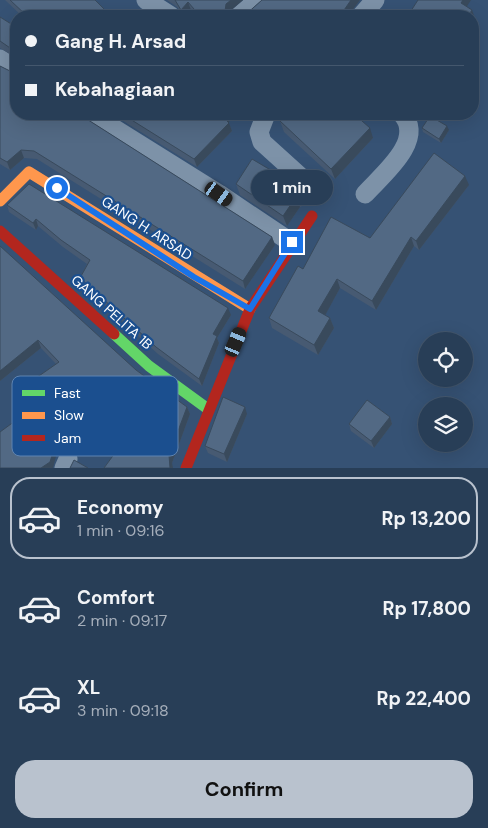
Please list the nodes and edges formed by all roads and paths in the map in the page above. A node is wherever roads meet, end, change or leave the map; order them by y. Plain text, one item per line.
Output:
1 (146, 0) edge
2 (258, 0) edge
3 (375, 0) edge
4 (162, 10) edge
5 (247, 10) edge
6 (366, 10) edge
7 (101, 120) edge
8 (264, 120) edge
9 (406, 120) edge
10 (304, 180) dead end
11 (365, 194) dead end
12 (0, 201) edge
13 (312, 216) dead end
14 (0, 232) edge
15 (292, 242) junction
16 (250, 309) junction
17 (163, 376) edge
18 (178, 387) edge
19 (208, 409) junction
20 (187, 468) edge

1 - 4 street
2 - 5 street
3 - 6 street
7 - 15 street
8 - 10 street
9 - 11 street
12 - 16 street, GANG H. ARSAD
13 - 15 street
14 - 17 street, GANG PELITA 1B
15 - 16 street
16 - 19 street
18 - 19 street, GANG PELITA 1B
19 - 20 street

